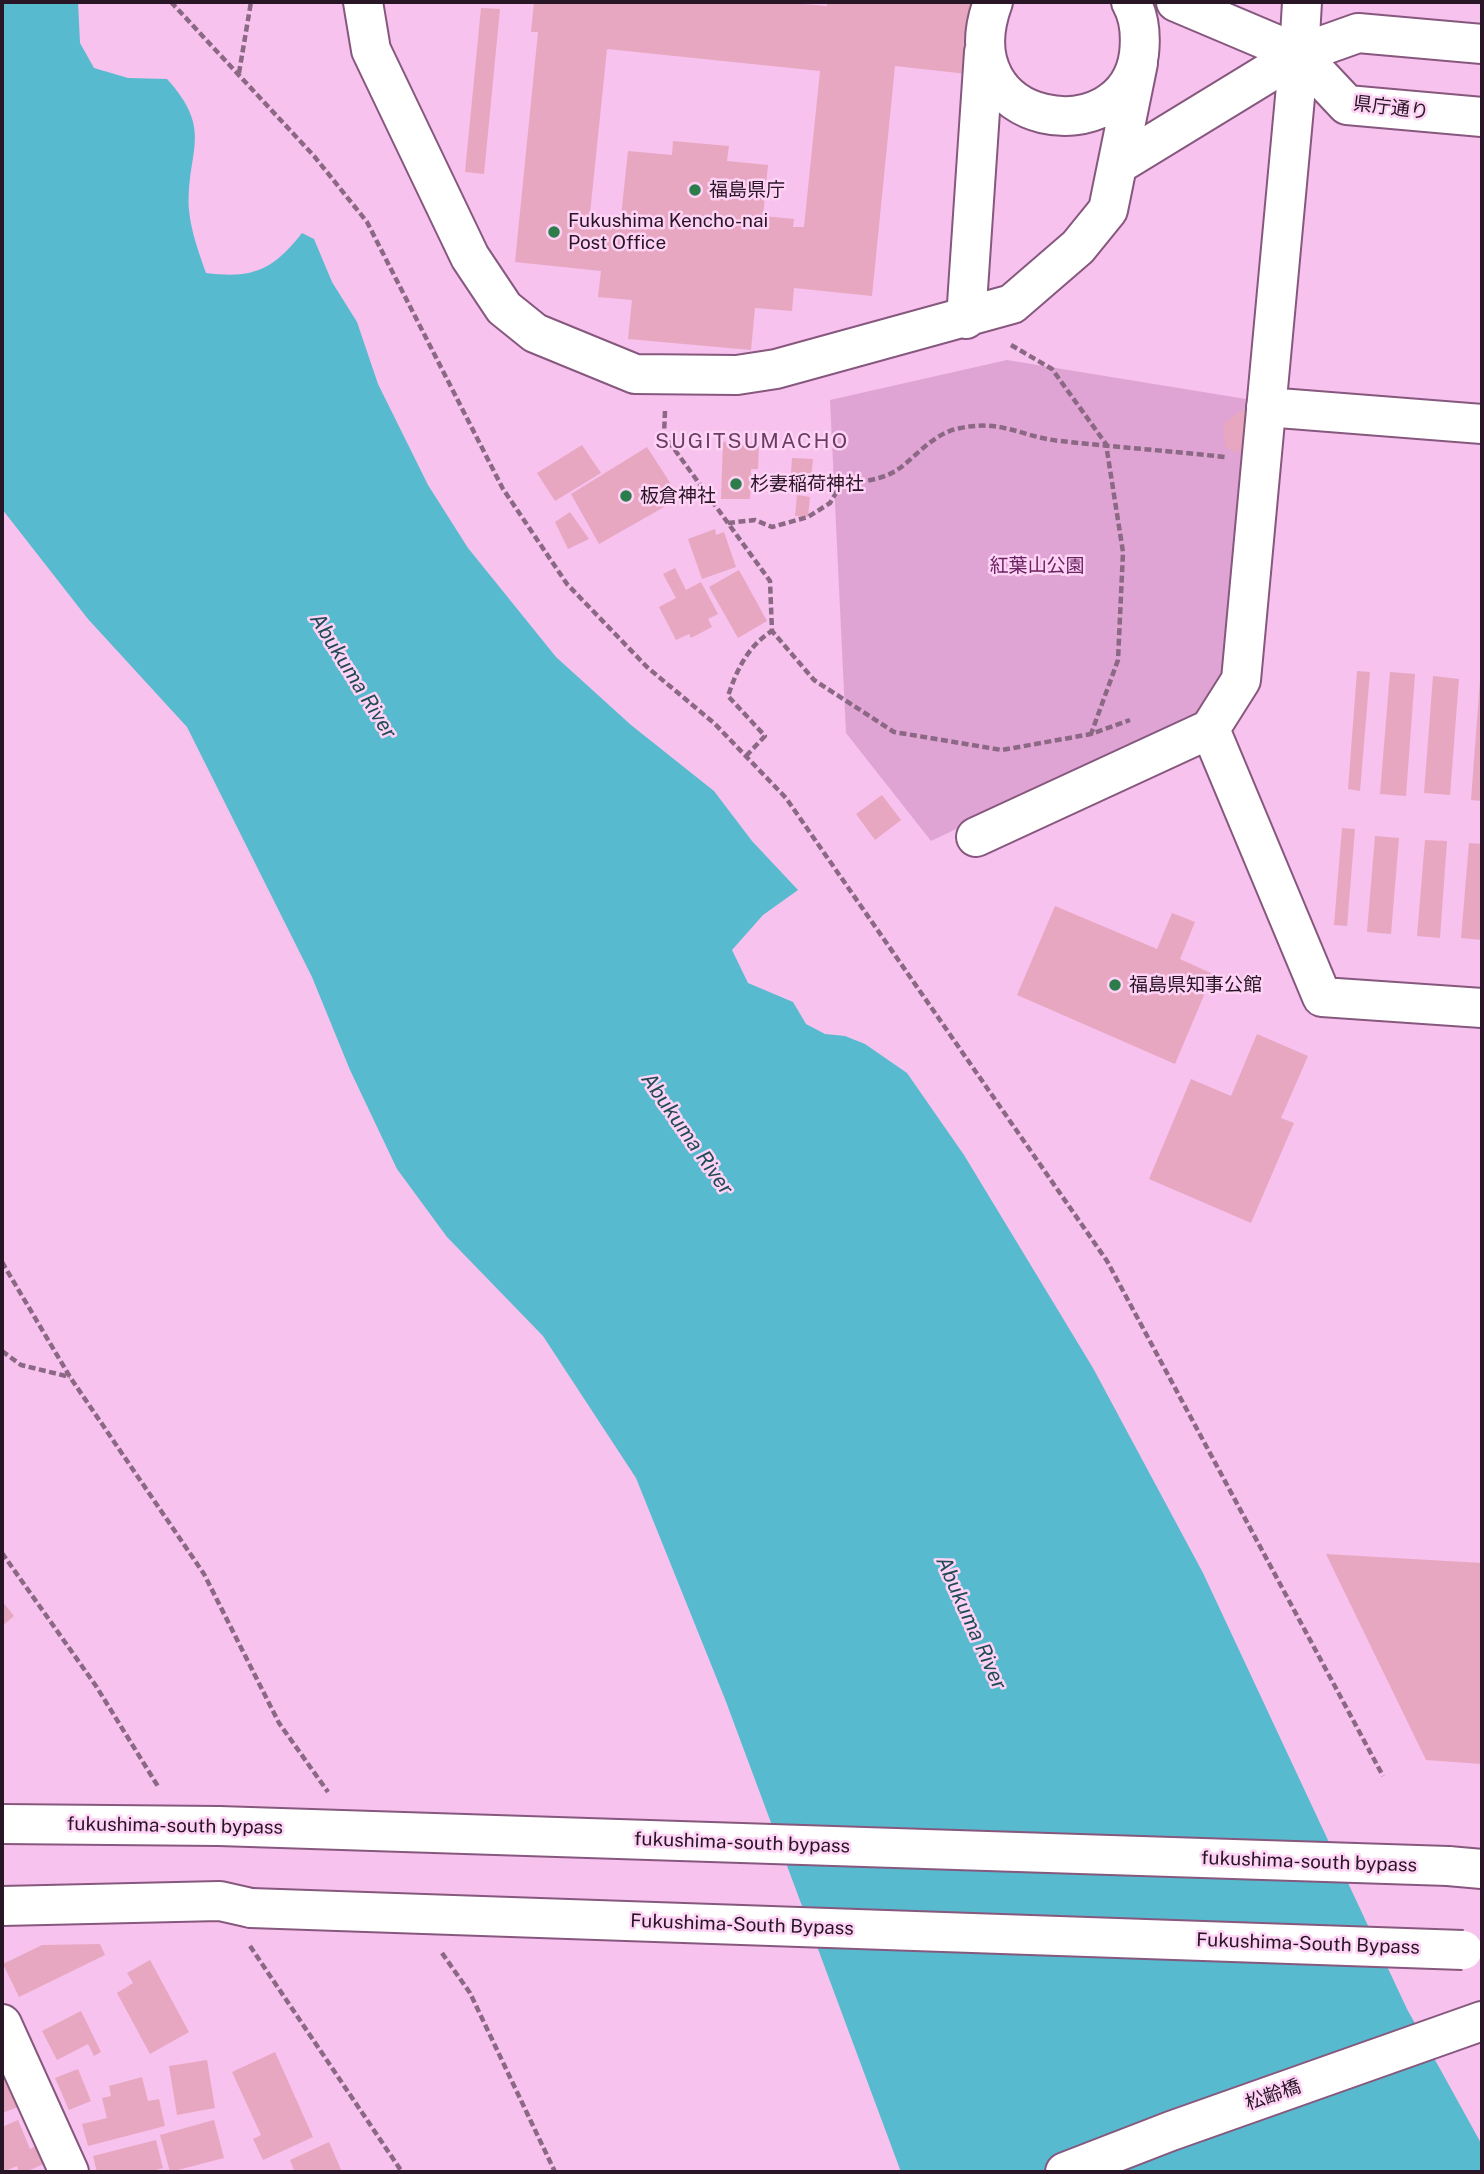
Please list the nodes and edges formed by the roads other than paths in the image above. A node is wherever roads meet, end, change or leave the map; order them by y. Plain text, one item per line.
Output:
1 (363, 2) edge
2 (993, 2) edge
3 (1131, 2) edge
4 (1177, 2) edge
5 (1302, 2) edge
6 (1482, 44) edge
7 (984, 50) junction
8 (1299, 54) junction
9 (1138, 63) junction
10 (1482, 117) edge
11 (1119, 164) junction
12 (966, 319) junction
13 (1266, 407) junction
14 (1482, 424) edge
15 (1210, 729) junction
16 (976, 837) dead end
17 (1482, 1008) edge
18 (17, 1823) edge
19 (1465, 1867) edge
20 (2, 1906) edge
21 (1473, 1951) edge
22 (1482, 2021) edge
23 (2, 2024) edge
24 (69, 2172) edge
25 (1065, 2172) edge

1 - 12 main road
2 - 7 main road
3 - 9 main road
4 - 8 main road
5 - 8 main road
6 - 8 main road
7 - 9 main road
7 - 12 main road
8 - 10 main road, 県庁通り
8 - 11 main road
8 - 13 main road
9 - 11 main road
11 - 12 main road
13 - 14 main road
13 - 15 main road
15 - 16 main road
15 - 17 main road
18 - 19 main road, fukushima-south bypass, bridge
20 - 21 main road, Fukushima-South Bypass, bridge
22 - 25 main road, 松齢橋
23 - 24 main road

